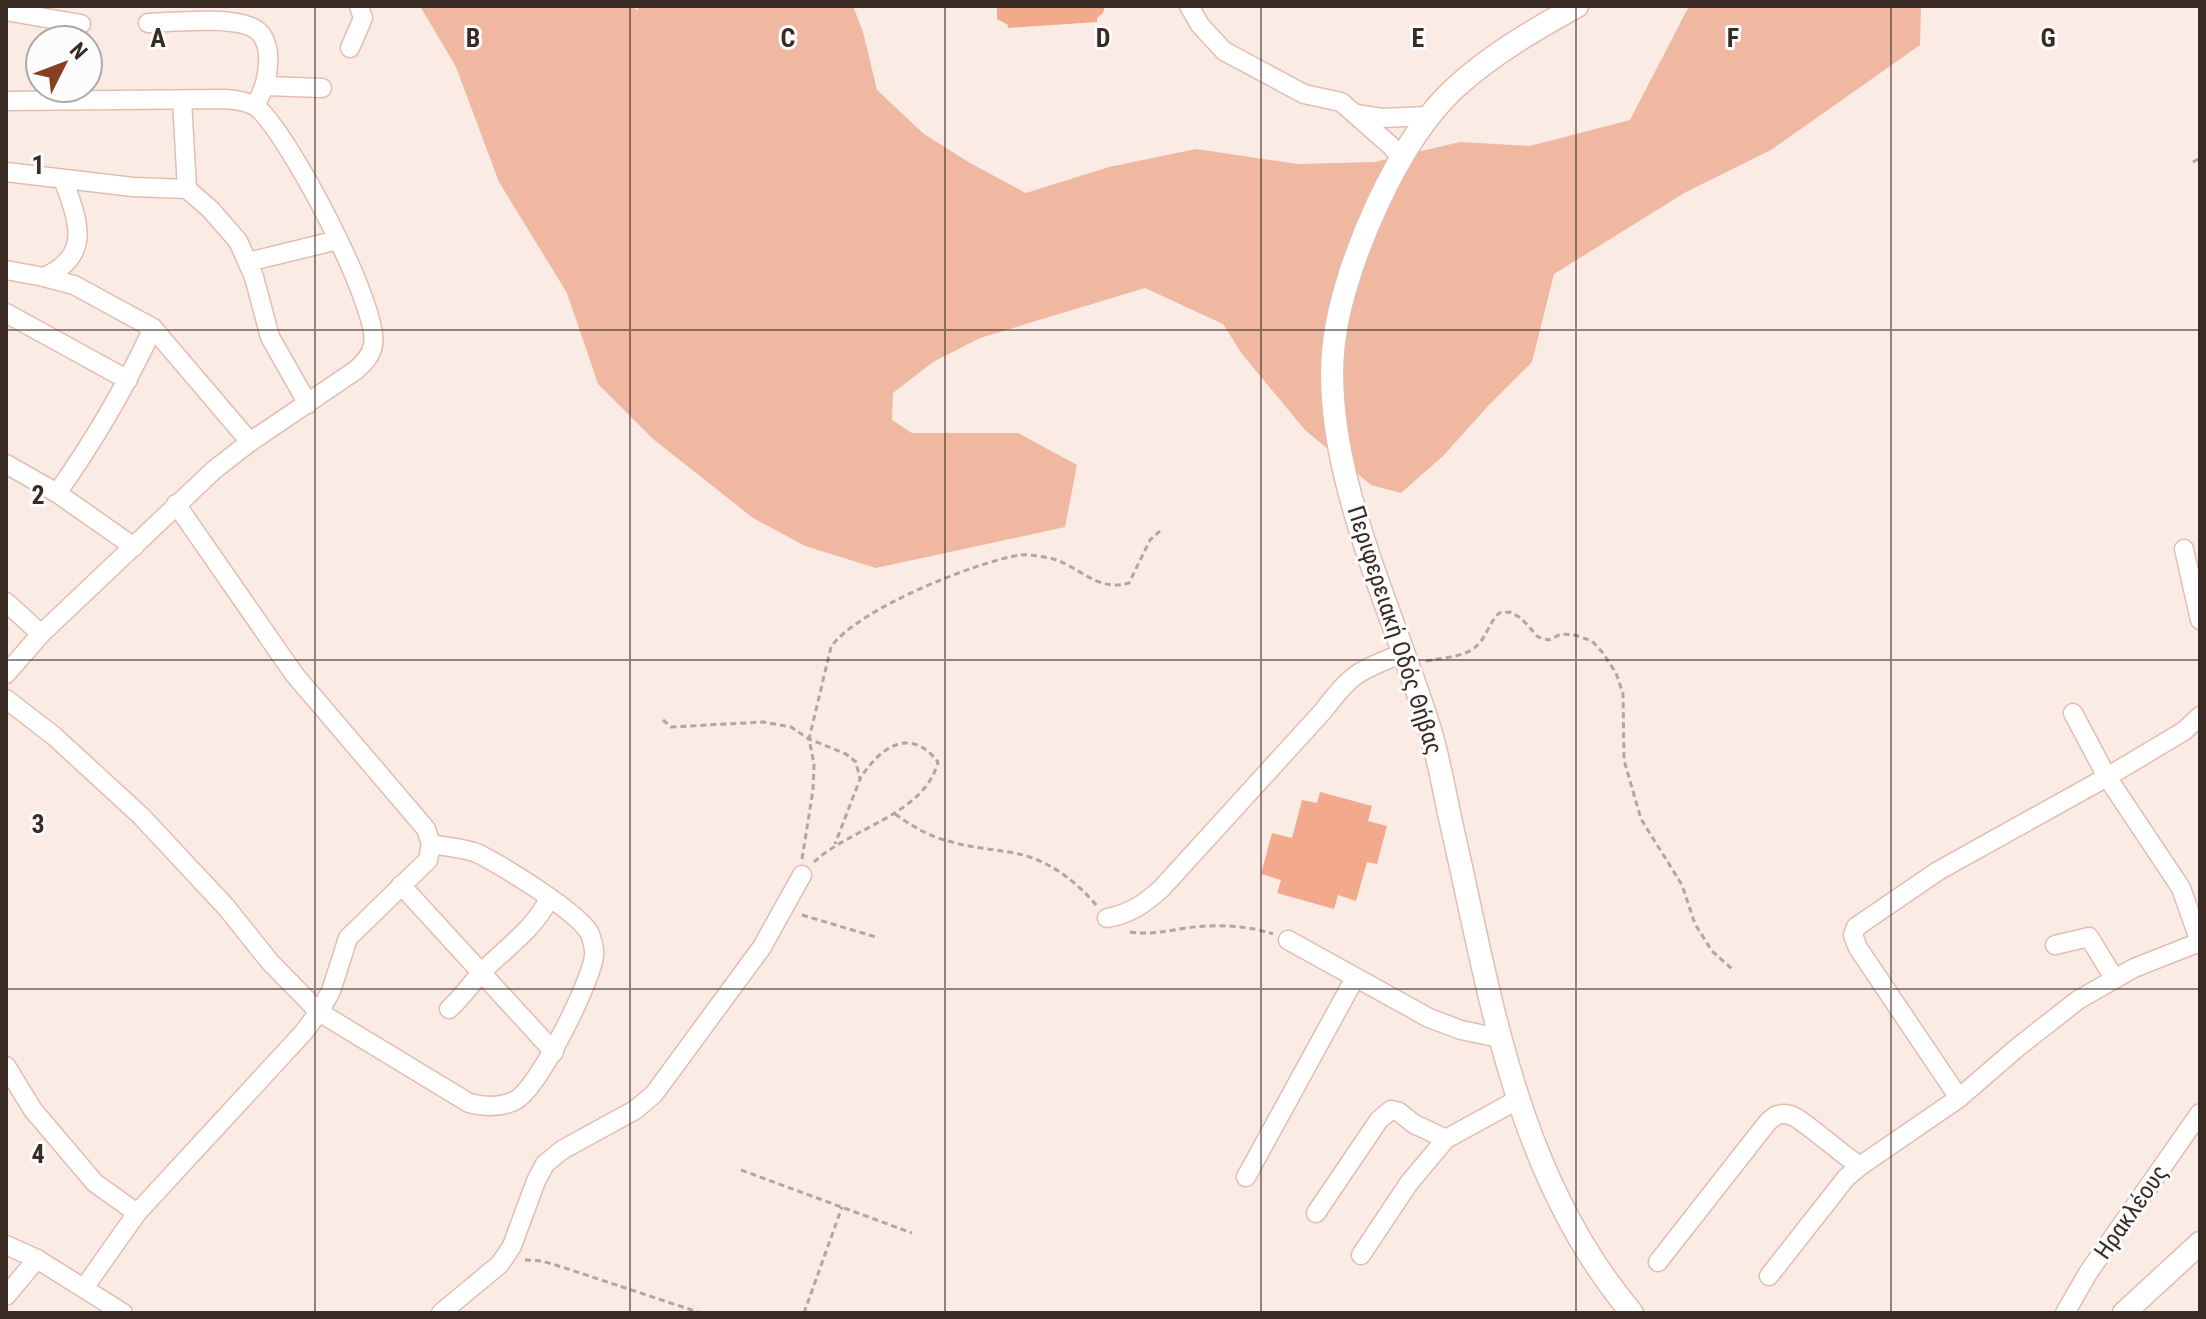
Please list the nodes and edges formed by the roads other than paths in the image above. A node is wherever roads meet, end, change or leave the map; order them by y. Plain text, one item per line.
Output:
1 (359, 6) edge
2 (1189, 6) edge
3 (1577, 6) edge
4 (6, 8) edge
5 (228, 13) edge
6 (148, 23) dead end
7 (81, 24) dead end
8 (350, 48) dead end
9 (266, 86) junction
10 (322, 88) dead end
11 (182, 100) junction
12 (6, 101) edge
13 (255, 106) junction
14 (1356, 114) junction
15 (1428, 116) junction
16 (1402, 159) junction
17 (6, 172) edge
18 (63, 179) junction
19 (187, 189) junction
20 (338, 240) junction
21 (248, 262) junction
22 (12, 272) edge
23 (44, 277) junction
24 (6, 290) edge
25 (6, 313) edge
26 (153, 328) junction
27 (128, 380) junction
28 (308, 404) junction
29 (250, 442) junction
30 (6, 464) edge
31 (57, 493) junction
32 (176, 504) junction
33 (134, 547) junction
34 (2184, 549) dead end
35 (6, 602) edge
36 (2200, 620) edge
37 (41, 634) junction
38 (1406, 660) junction
39 (6, 674) edge
40 (6, 699) edge
41 (2073, 713) dead end
42 (2200, 716) edge
43 (2107, 777) junction
44 (431, 844) junction
45 (802, 875) road end
46 (401, 885) junction
47 (549, 899) junction
48 (1107, 918) road end
49 (1288, 940) road end
50 (2055, 945) dead end
51 (481, 972) junction
52 (1355, 978) junction
53 (2114, 978) junction
54 (449, 1009) dead end
55 (319, 1012) junction
56 (1499, 1038) junction
57 (554, 1052) junction
58 (6, 1066) edge
59 (1959, 1098) junction
60 (1517, 1100) junction
61 (2200, 1113) edge
62 (1446, 1139) junction
63 (1860, 1166) junction
64 (1246, 1177) dead end
65 (137, 1213) junction
66 (1316, 1213) dead end
67 (2200, 1243) edge
68 (6, 1245) edge
69 (1361, 1255) dead end
70 (37, 1259) junction
71 (1658, 1262) dead end
72 (1769, 1276) dead end
73 (84, 1288) junction
74 (6, 1296) edge
75 (123, 1313) edge
76 (441, 1313) edge
77 (1632, 1313) edge
78 (2065, 1313) edge
79 (2124, 1313) edge

1 - 8 street
2 - 14 street
3 - 15 main road, Περιφερειακή Οδός Θήβας
4 - 7 street
5 - 6 street
5 - 9 street
9 - 10 street
9 - 13 street
11 - 12 street
11 - 13 street
11 - 19 street
13 - 20 street
14 - 15 street
14 - 16 street
15 - 16 main road, Περιφερειακή Οδός Θήβας
16 - 38 main road, Περιφερειακή Οδός Θήβας
17 - 18 street
18 - 19 street
18 - 23 street
19 - 21 street
20 - 21 street
20 - 28 street
21 - 28 street
22 - 23 street
22 - 24 street
23 - 26 street
25 - 27 street
26 - 27 street
26 - 29 street
27 - 31 street
28 - 29 street
29 - 32 street
30 - 31 street
31 - 33 street
32 - 33 street
32 - 44 street
33 - 37 street
34 - 36 street
35 - 37 street
37 - 39 street
38 - 48 street
38 - 56 main road, Περιφερειακή Οδός Θήβας
40 - 55 street
41 - 43 street
42 - 43 street
43 - 53 street
43 - 59 street
44 - 46 street
44 - 47 street
45 - 76 street
46 - 51 street
46 - 55 street
47 - 51 street
47 - 57 street
49 - 52 street
50 - 53 street
51 - 54 street
51 - 57 street
52 - 56 street
52 - 64 street
53 - 59 street
55 - 57 street
55 - 65 street
56 - 60 main road, Περιφερειακή Οδός Θήβας
58 - 65 street
59 - 63 street
60 - 62 street
60 - 77 main road, Περιφερειακή Οδός Θήβας
61 - 78 street, Ηρακλέους
62 - 66 street
62 - 69 street
63 - 71 street
63 - 72 street
65 - 73 street
67 - 79 main road
68 - 70 street
70 - 73 street
70 - 74 street
73 - 75 street

